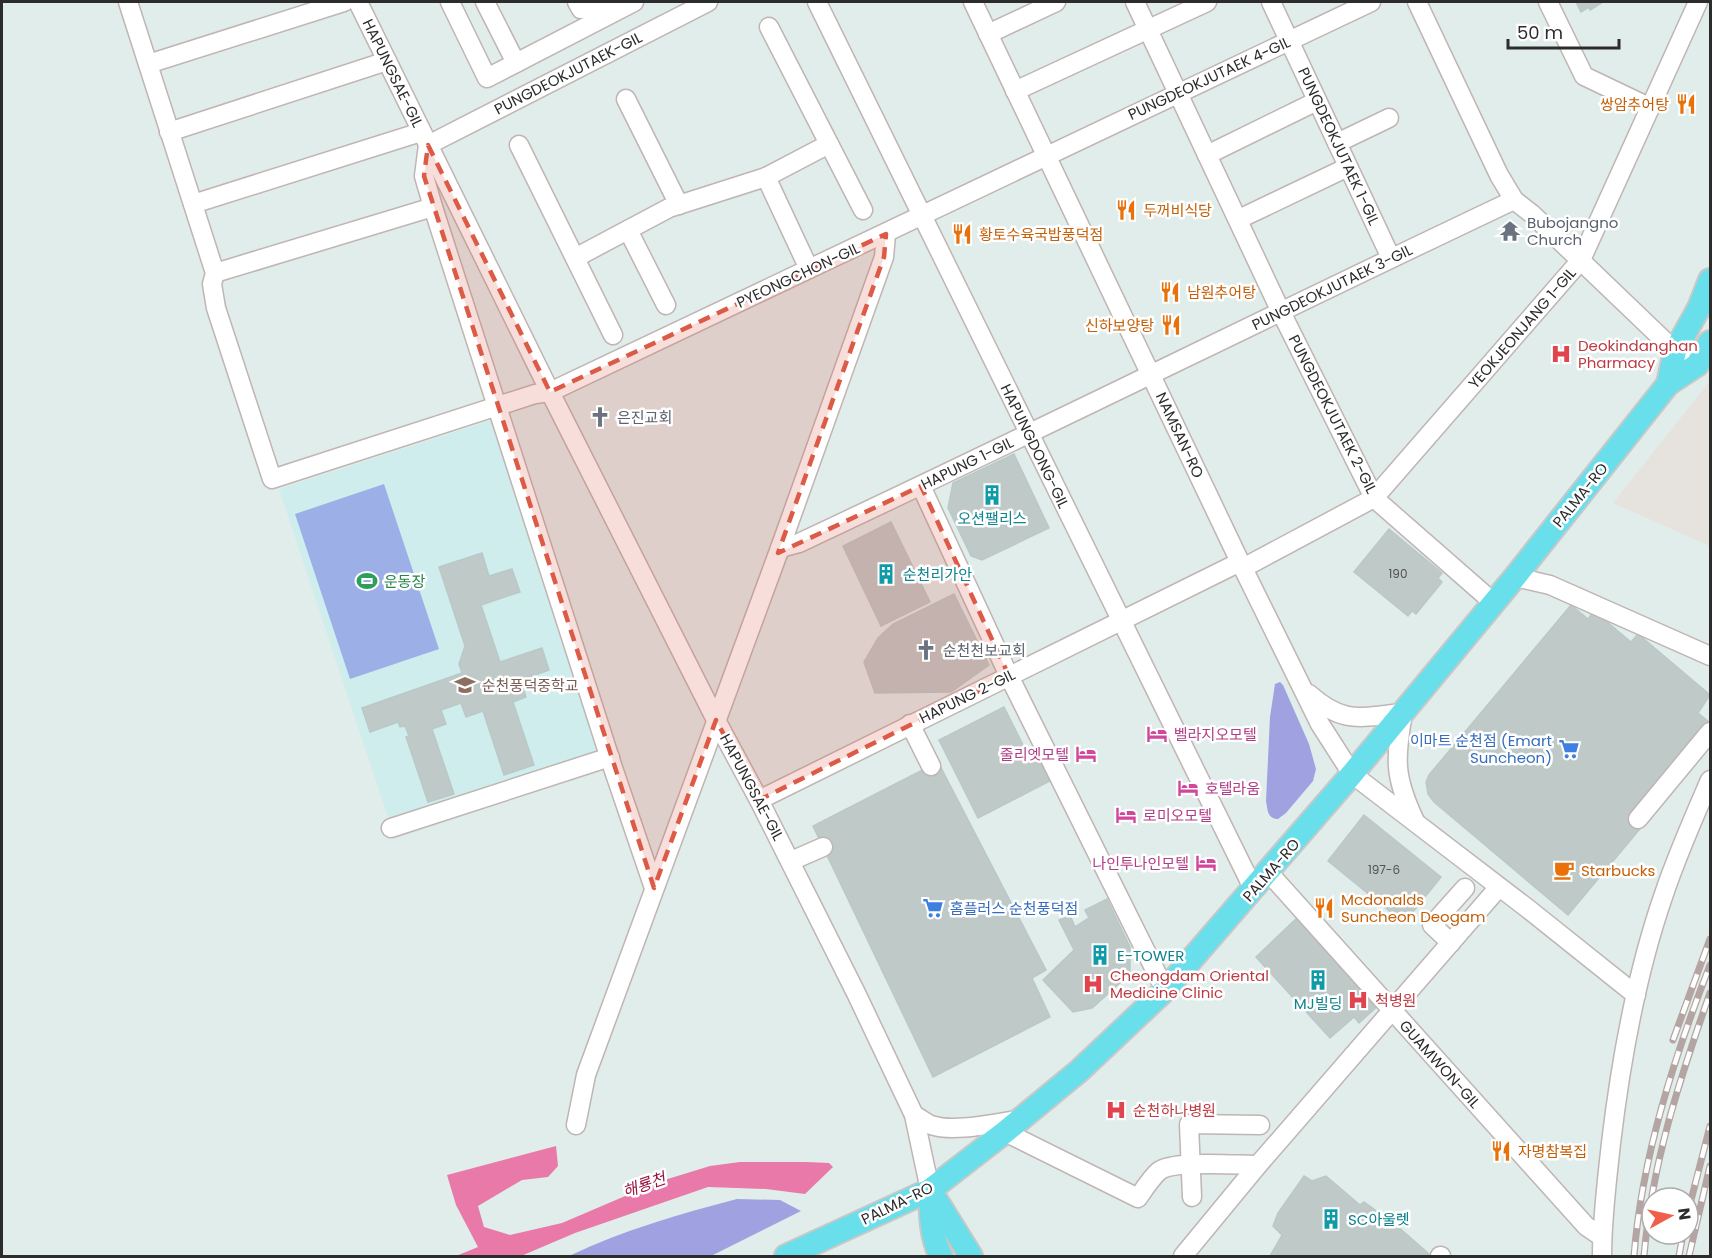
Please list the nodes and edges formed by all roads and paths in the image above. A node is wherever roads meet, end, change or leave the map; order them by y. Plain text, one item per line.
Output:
1 (128, 2) edge
2 (344, 2) edge
3 (358, 2) edge
4 (450, 2) edge
5 (485, 2) edge
6 (577, 2) edge
7 (634, 2) edge
8 (708, 2) edge
9 (817, 2) edge
10 (973, 2) edge
11 (1056, 2) edge
12 (1135, 2) edge
13 (1208, 2) edge
14 (1271, 2) edge
15 (1371, 2) edge
16 (1417, 2) edge
17 (1548, 2) edge
18 (1698, 2) edge
19 (686, 6) edge
20 (611, 7) edge
21 (769, 27) dead end
22 (1148, 29) junction
23 (988, 34) junction
24 (1289, 40) junction
25 (387, 61) junction
26 (516, 63) junction
27 (148, 64) junction
28 (1015, 91) junction
29 (1177, 93) junction
30 (626, 99) dead end
31 (1317, 101) junction
32 (1649, 107) junction
33 (1389, 118) dead end
34 (169, 132) junction
35 (425, 139) junction
36 (1337, 143) junction
37 (829, 144) junction
38 (519, 145) dead end
39 (1207, 154) junction
40 (1046, 155) junction
41 (1348, 167) junction
42 (766, 177) junction
43 (1514, 200) junction
44 (193, 204) junction
45 (679, 205) junction
46 (433, 207) junction
47 (863, 210) dead end
48 (922, 216) junction
49 (1239, 219) junction
50 (628, 230) junction
51 (886, 234) junction
52 (575, 258) junction
53 (1391, 258) junction
54 (1581, 260) junction
55 (809, 269) junction
56 (215, 273) junction
57 (1710, 280) edge
58 (666, 305) dead end
59 (1281, 312) junction
60 (613, 335) dead end
61 (1710, 342) edge
62 (1675, 351) junction
63 (1697, 364) junction
64 (1152, 374) junction
65 (1668, 384) junction
66 (550, 392) junction
67 (498, 406) junction
68 (1029, 432) junction
69 (921, 486) junction
70 (1374, 498) junction
71 (780, 548) junction
72 (1241, 565) junction
73 (1515, 577) junction
74 (1494, 603) junction
75 (1121, 619) junction
76 (1710, 656) edge
77 (1009, 676) junction
78 (1301, 686) junction
79 (1403, 712) junction
80 (717, 720) junction
81 (910, 724) junction
82 (1710, 732) edge
83 (610, 757) junction
84 (931, 766) dead end
85 (1353, 774) junction
86 (1710, 780) edge
87 (759, 800) junction
88 (1638, 819) dead end
89 (1416, 823) junction
90 (391, 828) dead end
91 (823, 847) dead end
92 (790, 861) junction
93 (1269, 873) junction
94 (1499, 887) junction
95 (654, 888) junction
96 (1466, 888) dead end
97 (1254, 890) junction
98 (1451, 943) junction
99 (1165, 990) junction
100 (1636, 995) junction
101 (1392, 1010) junction
102 (915, 1114) junction
103 (576, 1125) dead end
104 (1260, 1125) dead end
105 (1013, 1126) junction
106 (1190, 1165) junction
107 (1258, 1165) junction
108 (930, 1190) junction
109 (1192, 1197) dead end
110 (1602, 1237) junction
111 (786, 1257) edge
112 (941, 1257) edge
113 (970, 1257) edge
114 (1183, 1257) edge
115 (1602, 1257) edge

1 - 27 street
2 - 27 street
3 - 25 street, HAPUNGSAE-GIL
4 - 26 street
5 - 26 street
6 - 20 street
7 - 20 street
8 - 19 street, PUNGDEOKJUTAEK-GIL
9 - 48 street, HAPUNGDONG-GIL
10 - 23 street, NAMSAN-RO
11 - 23 street
12 - 22 street, PUNGDEOKJUTAEK 2-GIL
13 - 22 street
14 - 24 street, PUNGDEOKJUTAEK 1-GIL
15 - 24 street, PUNGDEOKJUTAEK 4-GIL
16 - 43 street
17 - 32 street
18 - 32 street, YEOKJEONJANG 1-GIL
19 - 35 street, PUNGDEOKJUTAEK-GIL
20 - 26 street
21 - 37 street
22 - 28 street
22 - 29 street, PUNGDEOKJUTAEK 2-GIL
23 - 28 street, NAMSAN-RO
24 - 29 street, PUNGDEOKJUTAEK 4-GIL
24 - 31 street, PUNGDEOKJUTAEK 1-GIL
25 - 34 street
25 - 35 street, HAPUNGSAE-GIL
27 - 34 street
28 - 40 street, NAMSAN-RO
29 - 39 street, PUNGDEOKJUTAEK 2-GIL
29 - 40 street, PUNGDEOKJUTAEK 4-GIL
30 - 45 street
31 - 36 street, PUNGDEOKJUTAEK 1-GIL
31 - 39 street
32 - 54 street, YEOKJEONJANG 1-GIL
33 - 36 street
34 - 44 street
35 - 44 street, PUNGDEOKJUTAEK-GIL
35 - 46 street
35 - 66 street, HAPUNGSAE-GIL
36 - 41 street, PUNGDEOKJUTAEK 1-GIL
37 - 42 street
37 - 47 street
38 - 52 street
39 - 49 street, PUNGDEOKJUTAEK 2-GIL
40 - 48 street, PYEONGCHON-GIL
40 - 64 street, NAMSAN-RO
41 - 49 street
41 - 53 street, PUNGDEOKJUTAEK 1-GIL
42 - 45 street
42 - 55 street
43 - 53 street, PUNGDEOKJUTAEK 3-GIL
43 - 54 street
44 - 56 street
45 - 50 street
46 - 56 street
46 - 67 street
48 - 51 street, PYEONGCHON-GIL
48 - 68 street, HAPUNGDONG-GIL
49 - 59 street, PUNGDEOKJUTAEK 2-GIL
50 - 52 street
50 - 58 street
51 - 55 street, PYEONGCHON-GIL
51 - 71 street
52 - 60 street
53 - 59 street, PUNGDEOKJUTAEK 3-GIL
54 - 62 street
54 - 70 street, YEOKJEONJANG 1-GIL
55 - 66 street, PYEONGCHON-GIL
56 - 67 street, PYEONGCHON-GIL
57 - 62 main road, PALMA-RO
59 - 64 street, PUNGDEOKJUTAEK 3-GIL
59 - 70 street, PUNGDEOKJUTAEK 2-GIL
61 - 63 main road, PALMA-RO
62 - 63 street
62 - 65 main road, PALMA-RO
63 - 65 main road, PALMA-RO
64 - 68 street, HAPUNG 1-GIL
64 - 72 street, NAMSAN-RO
65 - 73 main road, PALMA-RO
66 - 67 street, PYEONGCHON-GIL
66 - 80 street, HAPUNGSAE-GIL
67 - 83 street
68 - 69 street, HAPUNG 1-GIL
68 - 75 street, HAPUNGDONG-GIL
69 - 71 street, HAPUNG 1-GIL
69 - 77 street
70 - 72 street, YEOKJEONJANG 1-GIL
70 - 74 street, PUNGDEOKJUTAEK 2-GIL
71 - 80 street
72 - 75 street, HAPUNG 2-GIL
72 - 78 street, NAMSAN-RO
73 - 74 main road, PALMA-RO
73 - 76 street
74 - 79 main road, PALMA-RO
75 - 77 street, HAPUNG 2-GIL
75 - 97 street, HAPUNGDONG-GIL
77 - 81 street, HAPUNG 2-GIL
77 - 99 street
78 - 79 street
78 - 85 street, NAMSAN-RO
79 - 85 main road, PALMA-RO
79 - 89 street
80 - 87 street, HAPUNGSAE-GIL
80 - 95 street
81 - 84 street
81 - 87 street, HAPUNG 2-GIL
82 - 88 street
83 - 90 street
83 - 95 street
85 - 89 street, NAMSAN-RO
85 - 93 main road, PALMA-RO
86 - 100 street
87 - 92 street, HAPUNGSAE-GIL
89 - 94 street, NAMSAN-RO
91 - 92 street
92 - 102 street, HAPUNGSAE-GIL
93 - 97 main road, PALMA-RO
93 - 101 street, GUAMWON-GIL
94 - 98 street
94 - 100 street, NAMSAN-RO
95 - 103 street
96 - 98 street
97 - 99 main road, PALMA-RO
98 - 101 street
99 - 105 main road, PALMA-RO
100 - 110 street
101 - 107 street
101 - 110 street, GUAMWON-GIL
102 - 105 street
102 - 108 street, HAPUNGSAE-GIL
104 - 106 street
105 - 106 street
105 - 108 main road, PALMA-RO
106 - 107 street
106 - 109 street
107 - 114 street
108 - 111 main road, PALMA-RO
108 - 112 main road
108 - 113 main road
110 - 115 street

